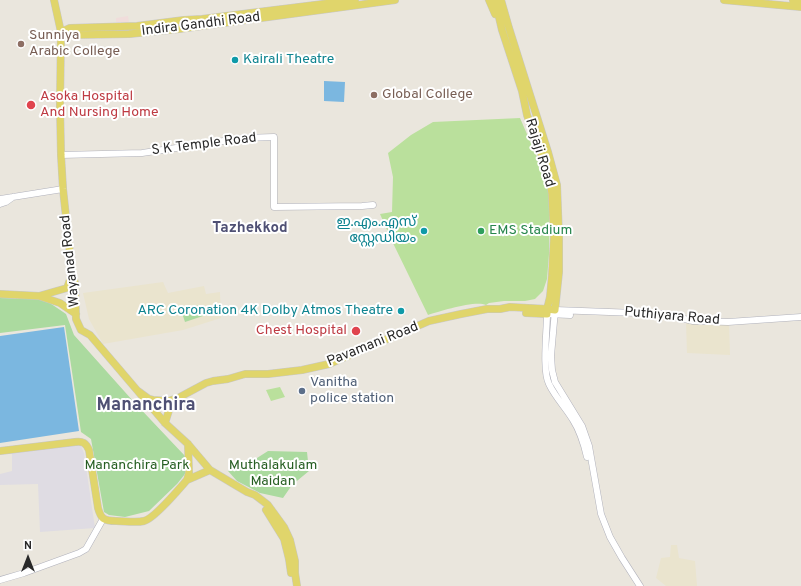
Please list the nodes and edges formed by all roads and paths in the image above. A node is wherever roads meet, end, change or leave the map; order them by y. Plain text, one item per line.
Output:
1 (54, 0) edge
2 (354, 0) edge
3 (395, 0) edge
4 (489, 0) edge
5 (495, 0) edge
6 (501, 0) edge
7 (506, 0) edge
8 (724, 0) edge
9 (792, 0) edge
10 (801, 1) edge
11 (345, 4) junction
12 (801, 8) edge
13 (506, 29) junction
14 (61, 32) junction
15 (61, 155) junction
16 (63, 190) junction
17 (0, 194) edge
18 (14, 196) junction
19 (0, 199) edge
20 (0, 204) edge
21 (372, 205) dead end
22 (72, 273) junction
23 (0, 294) edge
24 (39, 296) junction
25 (551, 312) junction
26 (76, 314) junction
27 (801, 317) edge
28 (138, 391) junction
29 (178, 398) junction
30 (165, 423) junction
31 (583, 436) junction
32 (188, 444) junction
33 (0, 451) edge
34 (210, 470) junction
35 (187, 480) junction
36 (247, 492) junction
37 (103, 519) junction
38 (0, 580) edge
39 (293, 586) edge
40 (297, 586) edge
41 (636, 586) edge
42 (640, 586) edge

1 - 14 main road, Wayanad Road
2 - 11 main road, Indira Gandhi Road
3 - 11 main road, Indira Gandhi Road
4 - 13 main road
5 - 13 main road, Rajaji Road
6 - 13 main road
7 - 13 main road
8 - 12 main road
9 - 10 main road
11 - 14 main road, Indira Gandhi Road
13 - 25 main road, Rajaji Road
14 - 15 main road, Wayanad Road
15 - 16 main road, Wayanad Road
15 - 21 main road, S K Temple Road
16 - 18 main road
16 - 22 main road, Wayanad Road
17 - 18 main road
18 - 19 main road
18 - 20 main road
22 - 24 main road
22 - 26 main road, Wayanad Road
23 - 24 main road
24 - 26 main road
25 - 27 main road, Puthiyara Road
25 - 29 main road, Pavamani Road
25 - 31 main road
26 - 28 main road, Wayanad Road
28 - 29 main road
28 - 30 main road, Wayanad Road
29 - 30 main road
30 - 32 main road, Wayanad Road
31 - 41 main road
31 - 42 main road
32 - 34 main road, Wayanad Road
32 - 35 main road
33 - 37 main road
34 - 35 main road
34 - 36 main road, Wayanad Road
35 - 37 main road
36 - 39 main road
36 - 40 main road
37 - 38 main road

